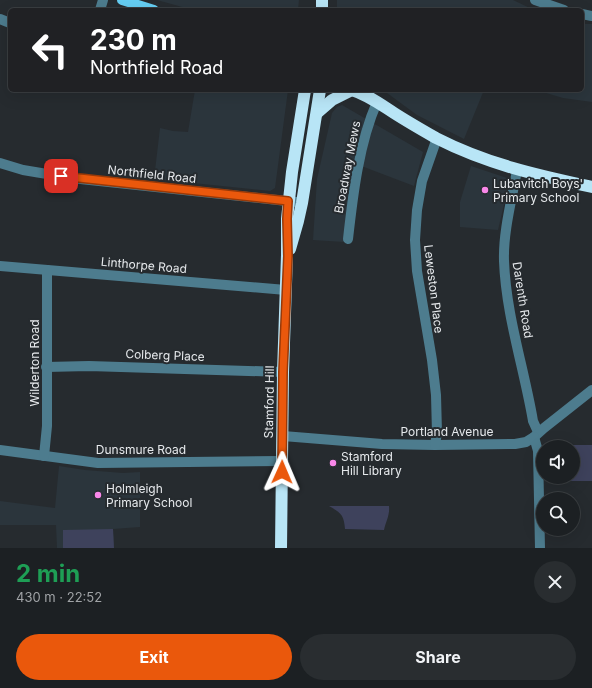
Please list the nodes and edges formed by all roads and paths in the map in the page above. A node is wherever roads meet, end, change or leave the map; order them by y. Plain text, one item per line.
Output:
1 (535, 0) edge
2 (126, 4) edge
3 (145, 8) edge
4 (558, 8) edge
5 (305, 92) edge
6 (320, 92) edge
7 (355, 92) edge
8 (360, 92) edge
9 (377, 102) junction
10 (317, 113) junction
11 (437, 138) junction
12 (295, 158) junction
13 (309, 161) junction
14 (0, 163) edge
15 (518, 170) junction
16 (592, 187) edge
17 (288, 201) junction
18 (302, 203) junction
19 (348, 239) dead end
20 (288, 256) junction
21 (0, 266) edge
22 (47, 270) junction
23 (286, 290) junction
24 (46, 367) junction
25 (283, 372) junction
26 (592, 390) edge
27 (536, 435) junction
28 (282, 436) junction
29 (435, 445) junction
30 (0, 450) edge
31 (44, 456) junction
32 (282, 461) junction
33 (281, 548) edge
34 (540, 548) edge

1 - 4 street
2 - 3 main road
5 - 12 highway, Stamford Hill
6 - 10 highway, Stamford Hill
7 - 10 highway
8 - 9 highway
9 - 11 highway
9 - 19 street, Broadway Mews
10 - 13 highway, Stamford Hill
11 - 15 highway
11 - 29 street, Leweston Place
12 - 13 highway
12 - 17 highway, Stamford Hill
13 - 18 highway, Stamford Hill
14 - 17 street, Northfield Road
15 - 16 highway
15 - 27 street, Darenth Road
17 - 18 street, Northfield Road
17 - 20 highway, Stamford Hill
18 - 20 highway, Stamford Hill
20 - 23 highway, Stamford Hill
21 - 22 street, Linthorpe Road
22 - 23 street, Linthorpe Road
22 - 24 street, Wilderton Road
23 - 25 highway, Stamford Hill
24 - 25 street, Colberg Place
24 - 31 street, Wilderton Road
25 - 28 highway, Stamford Hill
26 - 27 street, Portland Avenue
27 - 29 street, Portland Avenue
27 - 34 street, Darenth Road
28 - 29 street, Portland Avenue
28 - 32 highway, Stamford Hill
30 - 31 street, Dunsmure Road
31 - 32 street, Dunsmure Road
32 - 33 highway, Stamford Hill

